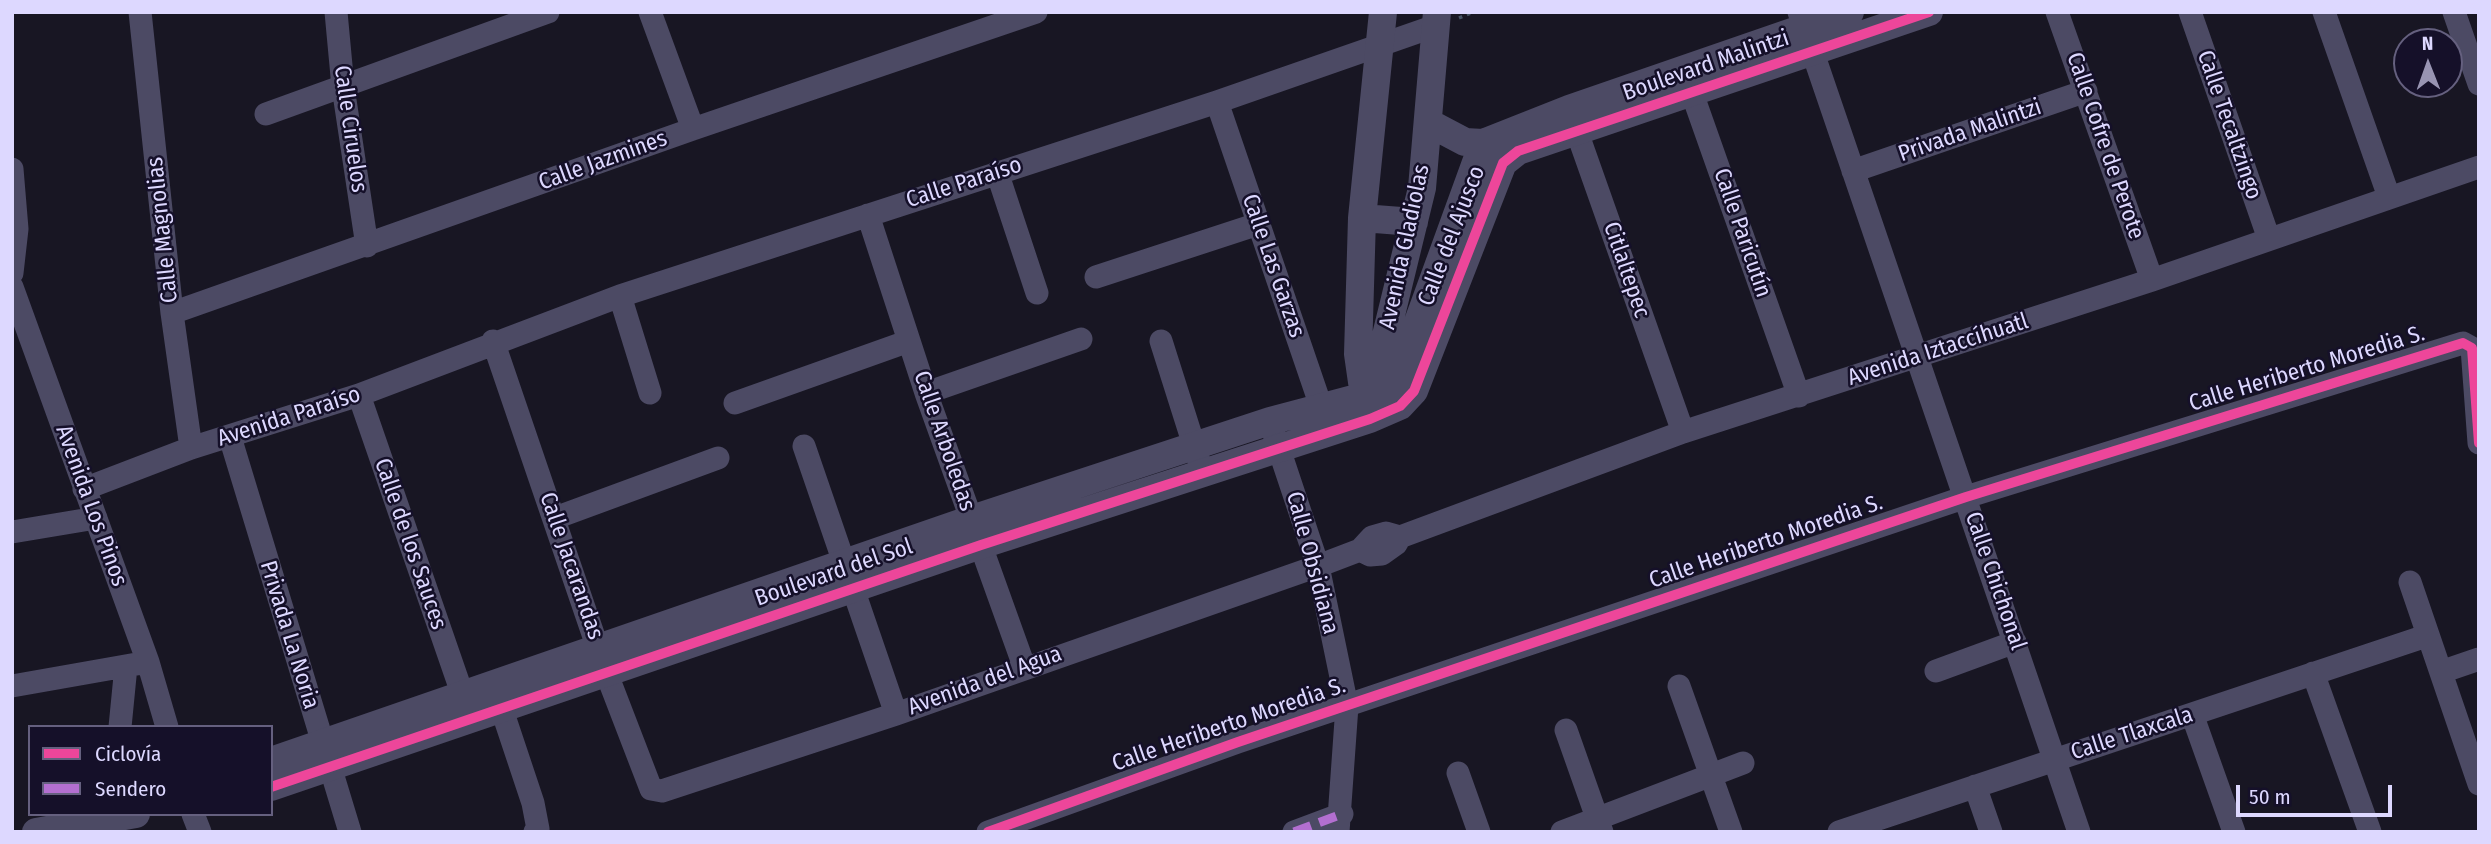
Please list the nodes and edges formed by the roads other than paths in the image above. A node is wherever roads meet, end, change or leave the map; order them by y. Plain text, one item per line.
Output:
1 (140, 12) edge
2 (336, 12) edge
3 (548, 12) edge
4 (650, 12) edge
5 (1036, 12) edge
6 (1384, 12) edge
7 (1850, 12) edge
8 (1928, 12) edge
9 (2057, 12) edge
10 (2190, 12) edge
11 (2324, 12) edge
12 (2454, 12) edge
13 (999, 19) edge
14 (1436, 19) edge
15 (1805, 31) edge
16 (2471, 36) edge
17 (1380, 46) junction
18 (1688, 81) junction
19 (2479, 84) edge
20 (343, 87) junction
21 (2086, 91) junction
22 (1217, 102) junction
23 (266, 114) dead end
24 (1573, 120) junction
25 (1429, 122) junction
26 (693, 128) junction
27 (1483, 143) junction
28 (2479, 167) edge
29 (12, 169) edge
30 (1853, 170) junction
31 (996, 172) junction
32 (2389, 197) junction
33 (868, 215) junction
34 (1362, 218) junction
35 (1414, 222) junction
36 (1258, 224) junction
37 (2269, 239) junction
38 (367, 246) junction
39 (12, 273) edge
40 (1096, 277) dead end
41 (2152, 281) junction
42 (12, 287) edge
43 (1037, 293) dead end
44 (621, 296) junction
45 (172, 313) junction
46 (1081, 339) dead end
47 (493, 341) junction
48 (909, 341) junction
49 (1161, 341) dead end
50 (1919, 355) junction
51 (650, 393) dead end
52 (926, 393) junction
53 (359, 395) junction
54 (1800, 396) junction
55 (1409, 398) joint
56 (735, 403) dead end
57 (1367, 407) junction
58 (1325, 418) junction
59 (1683, 432) junction
60 (1274, 434) junction
61 (230, 437) junction
62 (2479, 443) edge
63 (804, 446) dead end
64 (1194, 446) junction
65 (191, 448) junction
66 (718, 458) dead end
67 (1204, 474) junction
68 (1085, 483) junction
69 (84, 489) junction
70 (1966, 497) junction
71 (1094, 509) junction
72 (96, 518) junction
73 (555, 519) junction
74 (972, 519) junction
75 (12, 532) edge
76 (981, 545) junction
77 (1318, 566) junction
78 (848, 576) junction
79 (2410, 582) dead end
80 (2426, 636) junction
81 (2015, 642) junction
82 (602, 659) junction
83 (2479, 659) edge
84 (137, 664) junction
85 (1024, 666) junction
86 (1936, 671) dead end
87 (2441, 672) junction
88 (2313, 673) junction
89 (492, 683) junction
90 (12, 685) edge
91 (1679, 686) dead end
92 (462, 693) junction
93 (1348, 706) junction
94 (502, 710) junction
95 (896, 714) junction
96 (2192, 714) junction
97 (121, 725) edge
98 (166, 725) edge
99 (1566, 730) dead end
100 (325, 755) junction
101 (2055, 760) junction
102 (273, 761) edge
103 (1743, 762) dead end
104 (1458, 773) dead end
105 (1711, 775) junction
106 (2479, 784) edge
107 (273, 786) edge
108 (1975, 786) junction
109 (651, 789) joint
110 (117, 820) edge
111 (1340, 823) edge
112 (1599, 825) edge
113 (537, 830) edge
114 (1851, 830) edge
115 (36, 832) edge
116 (350, 832) edge
117 (988, 832) edge
118 (1294, 832) edge
119 (1479, 832) edge
120 (1562, 832) edge
121 (1731, 832) edge
122 (1991, 832) edge
123 (2079, 832) edge
124 (2234, 832) edge
125 (2370, 832) edge

1 - 45 street, Calle Magnolias
2 - 20 street, Calle Ciruelos
3 - 20 street
4 - 26 street
5 - 13 street, Calle Jazmines
6 - 17 street, Avenida Gladiolas
7 - 15 street, Boulevard Malintzi
8 - 15 street, Boulevard Malintzi
9 - 21 street, Calle Cofre de Perote
10 - 37 street, Calle Tecaltzingo
11 - 32 street
12 - 16 street
13 - 26 street, Calle Jazmines
14 - 17 street, Calle Paraíso
14 - 25 street, Avenida Gladiolas
15 - 18 street, Boulevard Malintzi
15 - 30 street, Calle Chichonal
16 - 19 street
17 - 22 street, Calle Paraíso
17 - 34 street, Avenida Gladiolas
18 - 24 street, Boulevard Malintzi
18 - 54 street, Calle Paricutín
20 - 23 street
20 - 38 street, Calle Ciruelos
21 - 30 street, Privada Malintzi
21 - 41 street, Calle Cofre de Perote
22 - 31 street, Calle Paraíso
22 - 36 street, Calle Las Garzas
24 - 27 street, Boulevard Malintzi
24 - 55 street, Calle del Ajusco
24 - 59 street, Citlaltepec
25 - 27 street
25 - 35 street, Avenida Gladiolas
26 - 38 street, Calle Jazmines
27 - 57 street, Calle del Ajusco
28 - 32 street, Avenida Iztaccíhuatl
29 - 39 street
30 - 50 street, Calle Chichonal
31 - 33 street, Calle Paraíso
31 - 43 street
32 - 37 street, Avenida Iztaccíhuatl
33 - 44 street, Calle Paraíso
33 - 48 street, Calle Arboledas
34 - 35 street
34 - 57 street, Avenida Gladiolas
35 - 57 street, Avenida Gladiolas
36 - 40 street
36 - 58 street, Calle Las Garzas
37 - 41 street, Avenida Iztaccíhuatl
38 - 45 street, Calle Jazmines
41 - 50 street, Avenida Iztaccíhuatl
42 - 69 street, Avenida Los Pinos
44 - 47 street, Calle Paraíso
44 - 51 street
45 - 65 street, Calle Magnolias
46 - 52 street
47 - 53 street, Avenida Paraíso
47 - 73 street, Calle Jacarandas
48 - 52 street, Calle Arboledas
48 - 56 street
49 - 64 street
50 - 54 street, Avenida Iztaccíhuatl
50 - 70 street, Calle Chichonal
52 - 74 street, Calle Arboledas
53 - 61 street, Avenida Paraíso
53 - 92 street, Calle de los Sauces
54 - 59 street, Avenida Iztaccíhuatl
55 - 57 street, Boulevard del Sol
57 - 58 street, Boulevard del Sol
58 - 60 street, Boulevard del Sol
59 - 77 street, Avenida Iztaccíhuatl
60 - 64 street, Boulevard del Sol
60 - 67 street, Boulevard del Sol
60 - 77 street, Calle Obsidiana
61 - 65 street, Avenida Paraíso
61 - 100 street, Privada La Noria
62 - 70 street, Calle Heriberto Moredia S.
63 - 78 street
64 - 67 street
64 - 68 street, Boulevard del Sol
65 - 69 street, Avenida Paraíso
66 - 73 street
67 - 71 street, Boulevard del Sol
68 - 71 street
68 - 74 street, Boulevard del Sol
69 - 72 street, Avenida Los Pinos
70 - 81 street, Calle Chichonal
70 - 93 street, Calle Heriberto Moredia S.
71 - 76 street, Boulevard del Sol
72 - 75 street
72 - 84 street, Avenida Los Pinos
73 - 82 street, Calle Jacarandas
74 - 76 street, Calle Arboledas
74 - 78 street, Boulevard del Sol
76 - 78 street, Boulevard del Sol
76 - 85 street, Calle Arboledas
77 - 85 street, Avenida del Agua
77 - 93 street, Calle Obsidiana
78 - 82 street, Boulevard del Sol
78 - 95 street
79 - 80 street
80 - 87 street
80 - 88 street, Calle Tlaxcala
81 - 86 street
81 - 101 street, Calle Chichonal
82 - 89 street, Boulevard del Sol
82 - 94 street, Boulevard del Sol
82 - 109 street, Calle Jacarandas
83 - 87 street
84 - 90 street
84 - 97 street
84 - 98 street, Avenida Los Pinos
85 - 95 street, Avenida del Agua
87 - 106 street
88 - 96 street, Calle Tlaxcala
88 - 125 street
89 - 92 street, Boulevard del Sol
89 - 94 street
91 - 105 street
92 - 100 street, Boulevard del Sol
93 - 111 street, Calle Obsidiana
93 - 117 street, Calle Heriberto Moredia S.
94 - 100 street, Boulevard del Sol
94 - 113 street
95 - 109 street, Avenida del Agua
96 - 101 street, Calle Tlaxcala
96 - 124 street
99 - 112 street
100 - 102 street, Boulevard del Sol
100 - 107 street, Boulevard del Sol
100 - 116 street, Privada La Noria
101 - 108 street, Calle Tlaxcala
101 - 123 street, Calle Chichonal
103 - 105 street
104 - 119 street
105 - 112 street
105 - 121 street
108 - 114 street, Calle Tlaxcala
108 - 122 street
110 - 115 street
111 - 118 street
112 - 120 street

